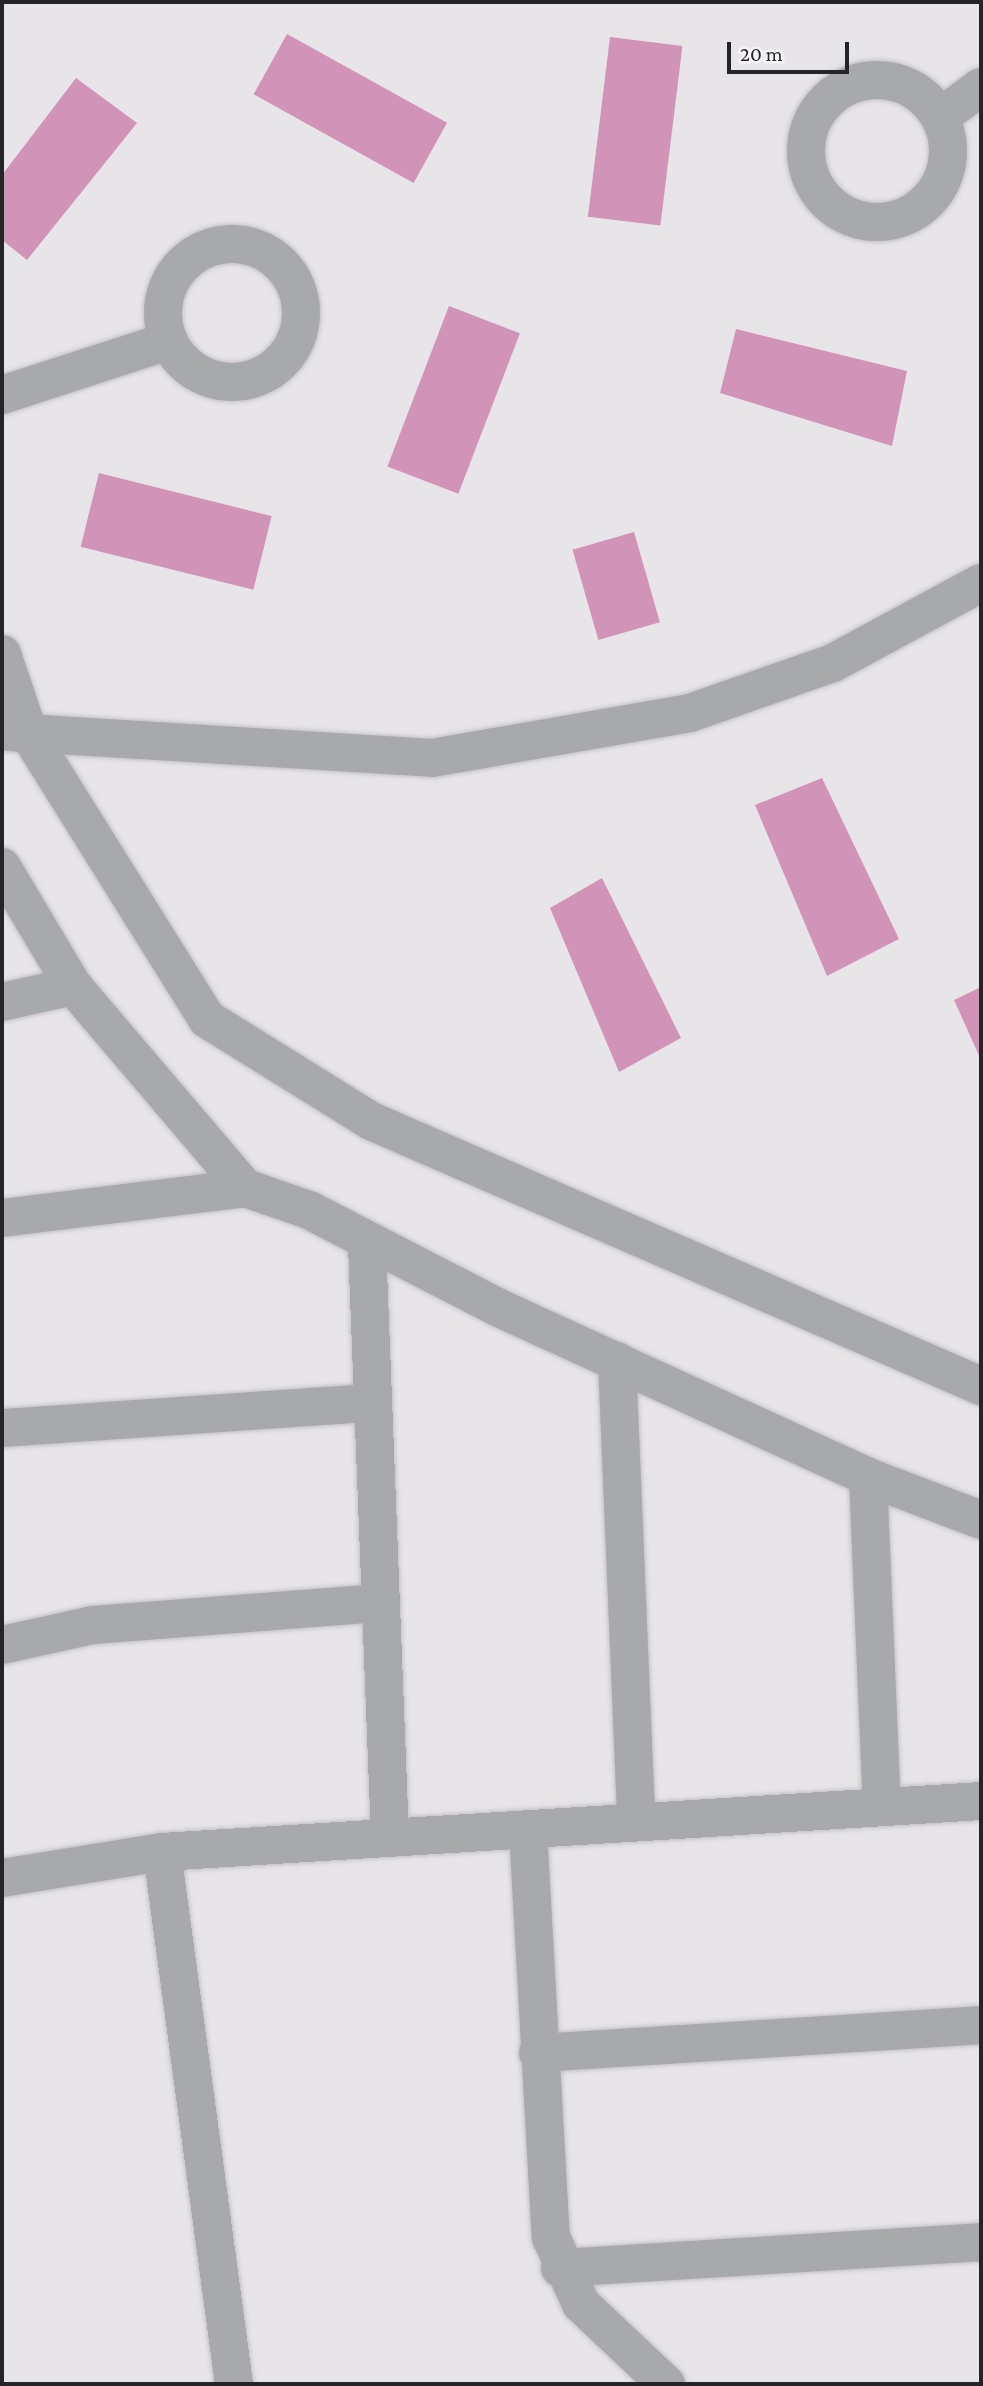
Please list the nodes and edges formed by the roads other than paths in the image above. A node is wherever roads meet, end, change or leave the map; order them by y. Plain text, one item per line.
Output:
1 (981, 87) edge
2 (940, 117) dead end
3 (168, 341) dead end
4 (2, 395) edge
5 (981, 583) edge
6 (2, 654) edge
7 (15, 733) edge
8 (2, 867) edge
9 (73, 986) junction
10 (2, 1002) edge
11 (244, 1188) junction
12 (2, 1218) edge
13 (367, 1244) junction
14 (617, 1361) junction
15 (981, 1386) edge
16 (373, 1403) junction
17 (2, 1428) edge
18 (868, 1477) junction
19 (981, 1520) edge
20 (381, 1603) junction
21 (2, 1646) edge
22 (981, 1801) edge
23 (882, 1807) junction
24 (636, 1822) junction
25 (528, 1830) junction
26 (390, 1838) junction
27 (162, 1852) junction
28 (2, 1878) edge
29 (981, 2025) edge
30 (538, 2053) junction
31 (981, 2242) edge
32 (560, 2268) junction
33 (234, 2384) edge
34 (666, 2384) edge

1 - 2 street
3 - 4 street
5 - 7 street
6 - 7 street
7 - 15 street
8 - 9 street
9 - 10 street
9 - 11 street
11 - 12 street
11 - 13 street
13 - 14 street
13 - 16 street
14 - 18 street
14 - 24 street
16 - 17 street
16 - 20 street
18 - 19 street
18 - 23 street
20 - 21 street
20 - 26 street
22 - 23 street
23 - 24 street
24 - 25 street
25 - 26 street
25 - 30 street
26 - 27 street
27 - 28 street
27 - 33 street
29 - 30 street
30 - 32 street
31 - 32 street
32 - 34 street

